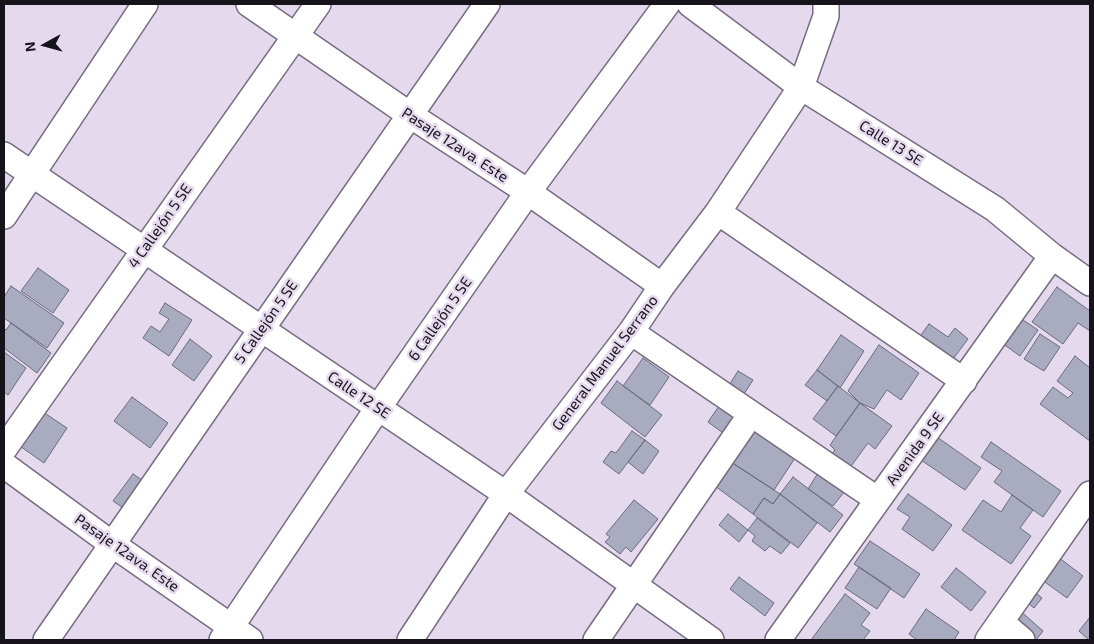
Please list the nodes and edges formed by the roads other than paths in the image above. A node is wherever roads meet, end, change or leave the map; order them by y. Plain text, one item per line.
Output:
1 (145, 4) edge
2 (249, 4) edge
3 (318, 4) edge
4 (487, 4) edge
5 (667, 4) edge
6 (690, 4) edge
7 (826, 4) edge
8 (296, 36) junction
9 (801, 87) junction
10 (410, 115) junction
11 (4, 155) edge
12 (33, 175) junction
13 (528, 192) junction
14 (718, 212) junction
15 (4, 216) edge
16 (143, 249) junction
17 (1052, 256) junction
18 (1086, 271) edge
19 (662, 286) junction
20 (261, 329) junction
21 (631, 332) junction
22 (964, 381) junction
23 (378, 408) junction
24 (751, 414) junction
25 (4, 450) edge
26 (4, 465) edge
27 (506, 494) junction
28 (1090, 494) edge
29 (878, 500) junction
30 (112, 544) junction
31 (634, 585) junction
32 (995, 632) edge
33 (234, 635) edge
34 (46, 640) edge
35 (410, 640) edge
36 (596, 640) edge
37 (711, 640) edge
38 (778, 640) edge
39 (1022, 640) edge

1 - 12 street
2 - 8 street, Pasaje 12ava. Este
3 - 8 street, 4 Callejón 5 SE
4 - 10 street, 5 Callejón 5 SE
5 - 13 street, 6 Callejón 5 SE
6 - 9 street, Calle 13 SE
7 - 9 street, General Manuel Serrano
8 - 10 street, Pasaje 12ava. Este
8 - 16 street, 4 Callejón 5 SE
9 - 14 street, General Manuel Serrano
9 - 17 street, Calle 13 SE
10 - 13 street, Pasaje 12ava. Este
10 - 20 street, 5 Callejón 5 SE
11 - 12 street, Calle 12 SE
12 - 15 street
12 - 16 street, Calle 12 SE
13 - 19 street, Pasaje 12ava. Este
13 - 23 street, 6 Callejón 5 SE
14 - 19 street, General Manuel Serrano
14 - 22 street
16 - 20 street, Calle 12 SE
16 - 25 street, 4 Callejón 5 SE
17 - 18 street, Calle 13 SE
17 - 22 street, Avenida 9 SE
19 - 21 street, General Manuel Serrano
20 - 23 street, Calle 12 SE
20 - 30 street, 5 Callejón 5 SE
21 - 24 street
21 - 27 street, General Manuel Serrano
22 - 29 street, Avenida 9 SE
23 - 27 street, Calle 12 SE
23 - 33 street, 6 Callejón 5 SE
24 - 29 street
24 - 31 street
26 - 30 street, Pasaje 12ava. Este
27 - 31 street, Calle 12 SE
27 - 35 street, General Manuel Serrano
28 - 32 street
29 - 38 street, Avenida 9 SE
30 - 33 street, Pasaje 12ava. Este
30 - 34 street, 5 Callejón 5 SE
31 - 36 street
31 - 37 street, Calle 12 SE
32 - 39 street

